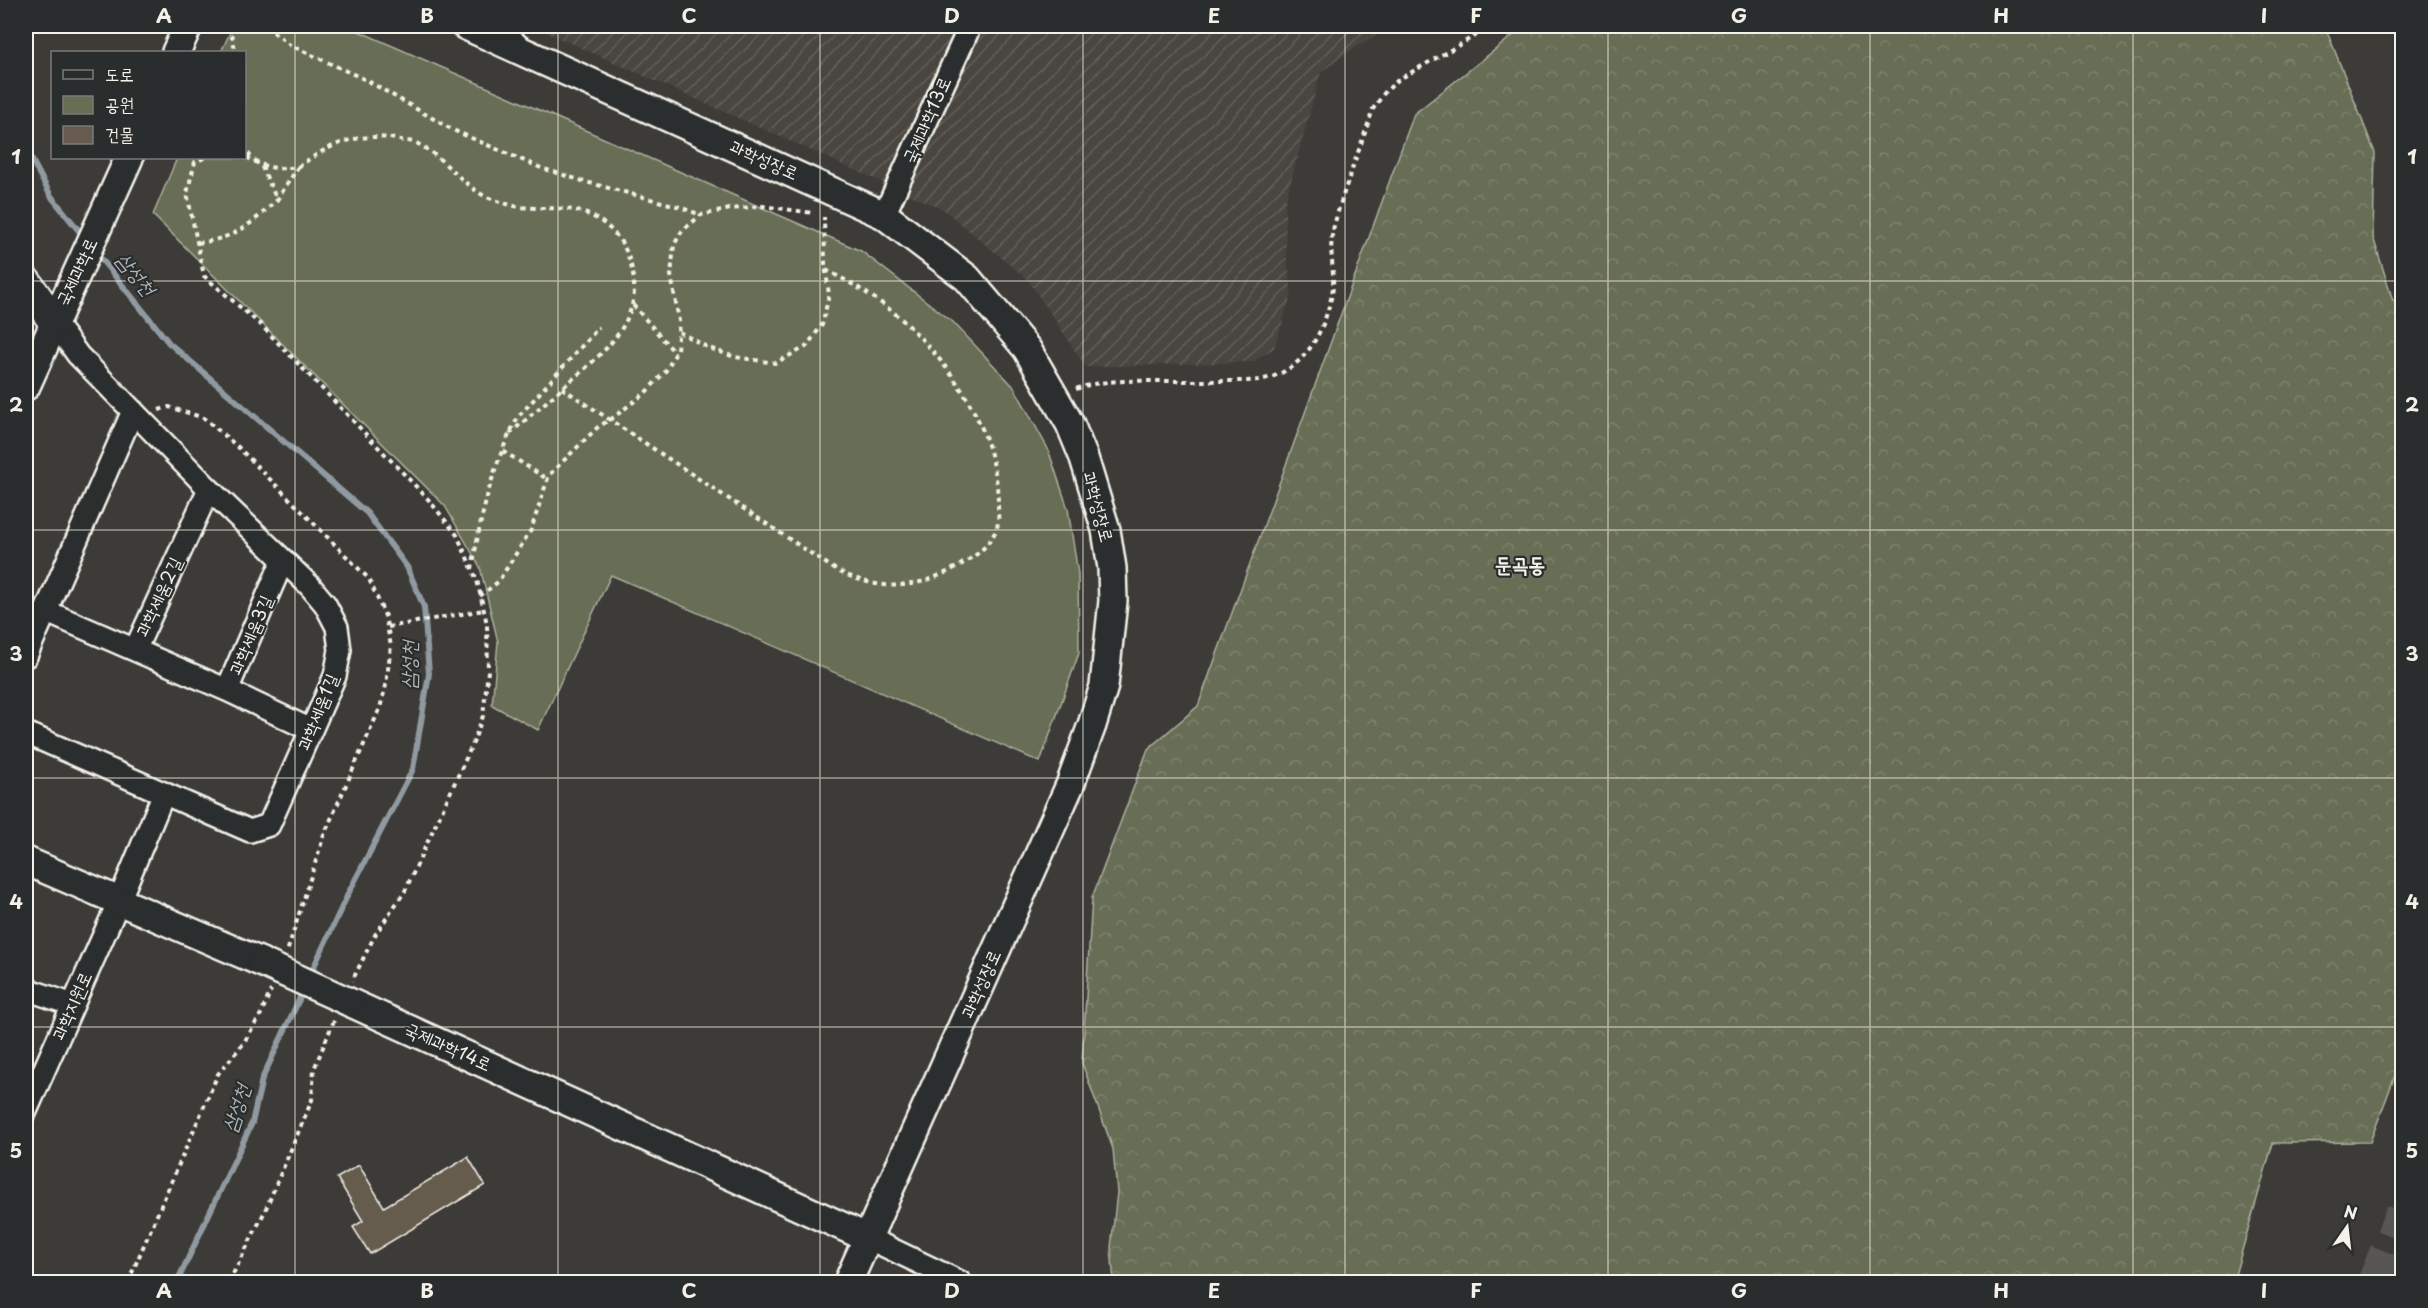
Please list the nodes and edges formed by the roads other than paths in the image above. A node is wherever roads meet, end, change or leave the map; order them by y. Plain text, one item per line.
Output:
1 (188, 26) edge
2 (466, 26) edge
3 (507, 26) edge
4 (970, 26) edge
5 (176, 51) edge
6 (537, 57) junction
7 (129, 159) edge
8 (884, 215) junction
9 (26, 282) edge
10 (54, 322) junction
11 (26, 386) edge
12 (133, 411) junction
13 (209, 489) junction
14 (283, 560) junction
15 (45, 611) junction
16 (135, 650) junction
17 (26, 656) edge
18 (227, 690) junction
19 (311, 730) junction
20 (26, 733) edge
21 (164, 793) junction
22 (26, 861) edge
23 (119, 901) junction
24 (26, 989) edge
25 (73, 1005) junction
26 (26, 1111) edge
27 (868, 1238) junction
28 (848, 1282) edge
29 (960, 1282) edge

1 - 5 street
2 - 6 street, 과학성장로
3 - 6 lane
4 - 8 street, 국제과학13로
6 - 8 street, 과학성장로
7 - 10 street, 국제과학로
8 - 27 street, 과학성장로
9 - 10 main road
10 - 11 street, 국제과학로
10 - 12 street, 과학세움1길
12 - 13 street, 과학세움1길
12 - 15 street
13 - 14 street, 과학세움1길
13 - 16 street, 과학세움2길
14 - 18 street, 과학세움3길
14 - 19 street, 과학세움1길
15 - 16 street, 과학세움2길
15 - 17 street
16 - 18 street
18 - 19 street, 과학세움3길
19 - 21 street, 과학세움1길
20 - 21 street, 과학세움1길
21 - 23 street, 과학지원로
22 - 23 street, 국제과학14로
23 - 25 street, 과학지원로
23 - 27 street, 국제과학14로, bridge
24 - 25 street
25 - 26 street, 과학지원로
27 - 28 street, 과학성장로
27 - 29 street

